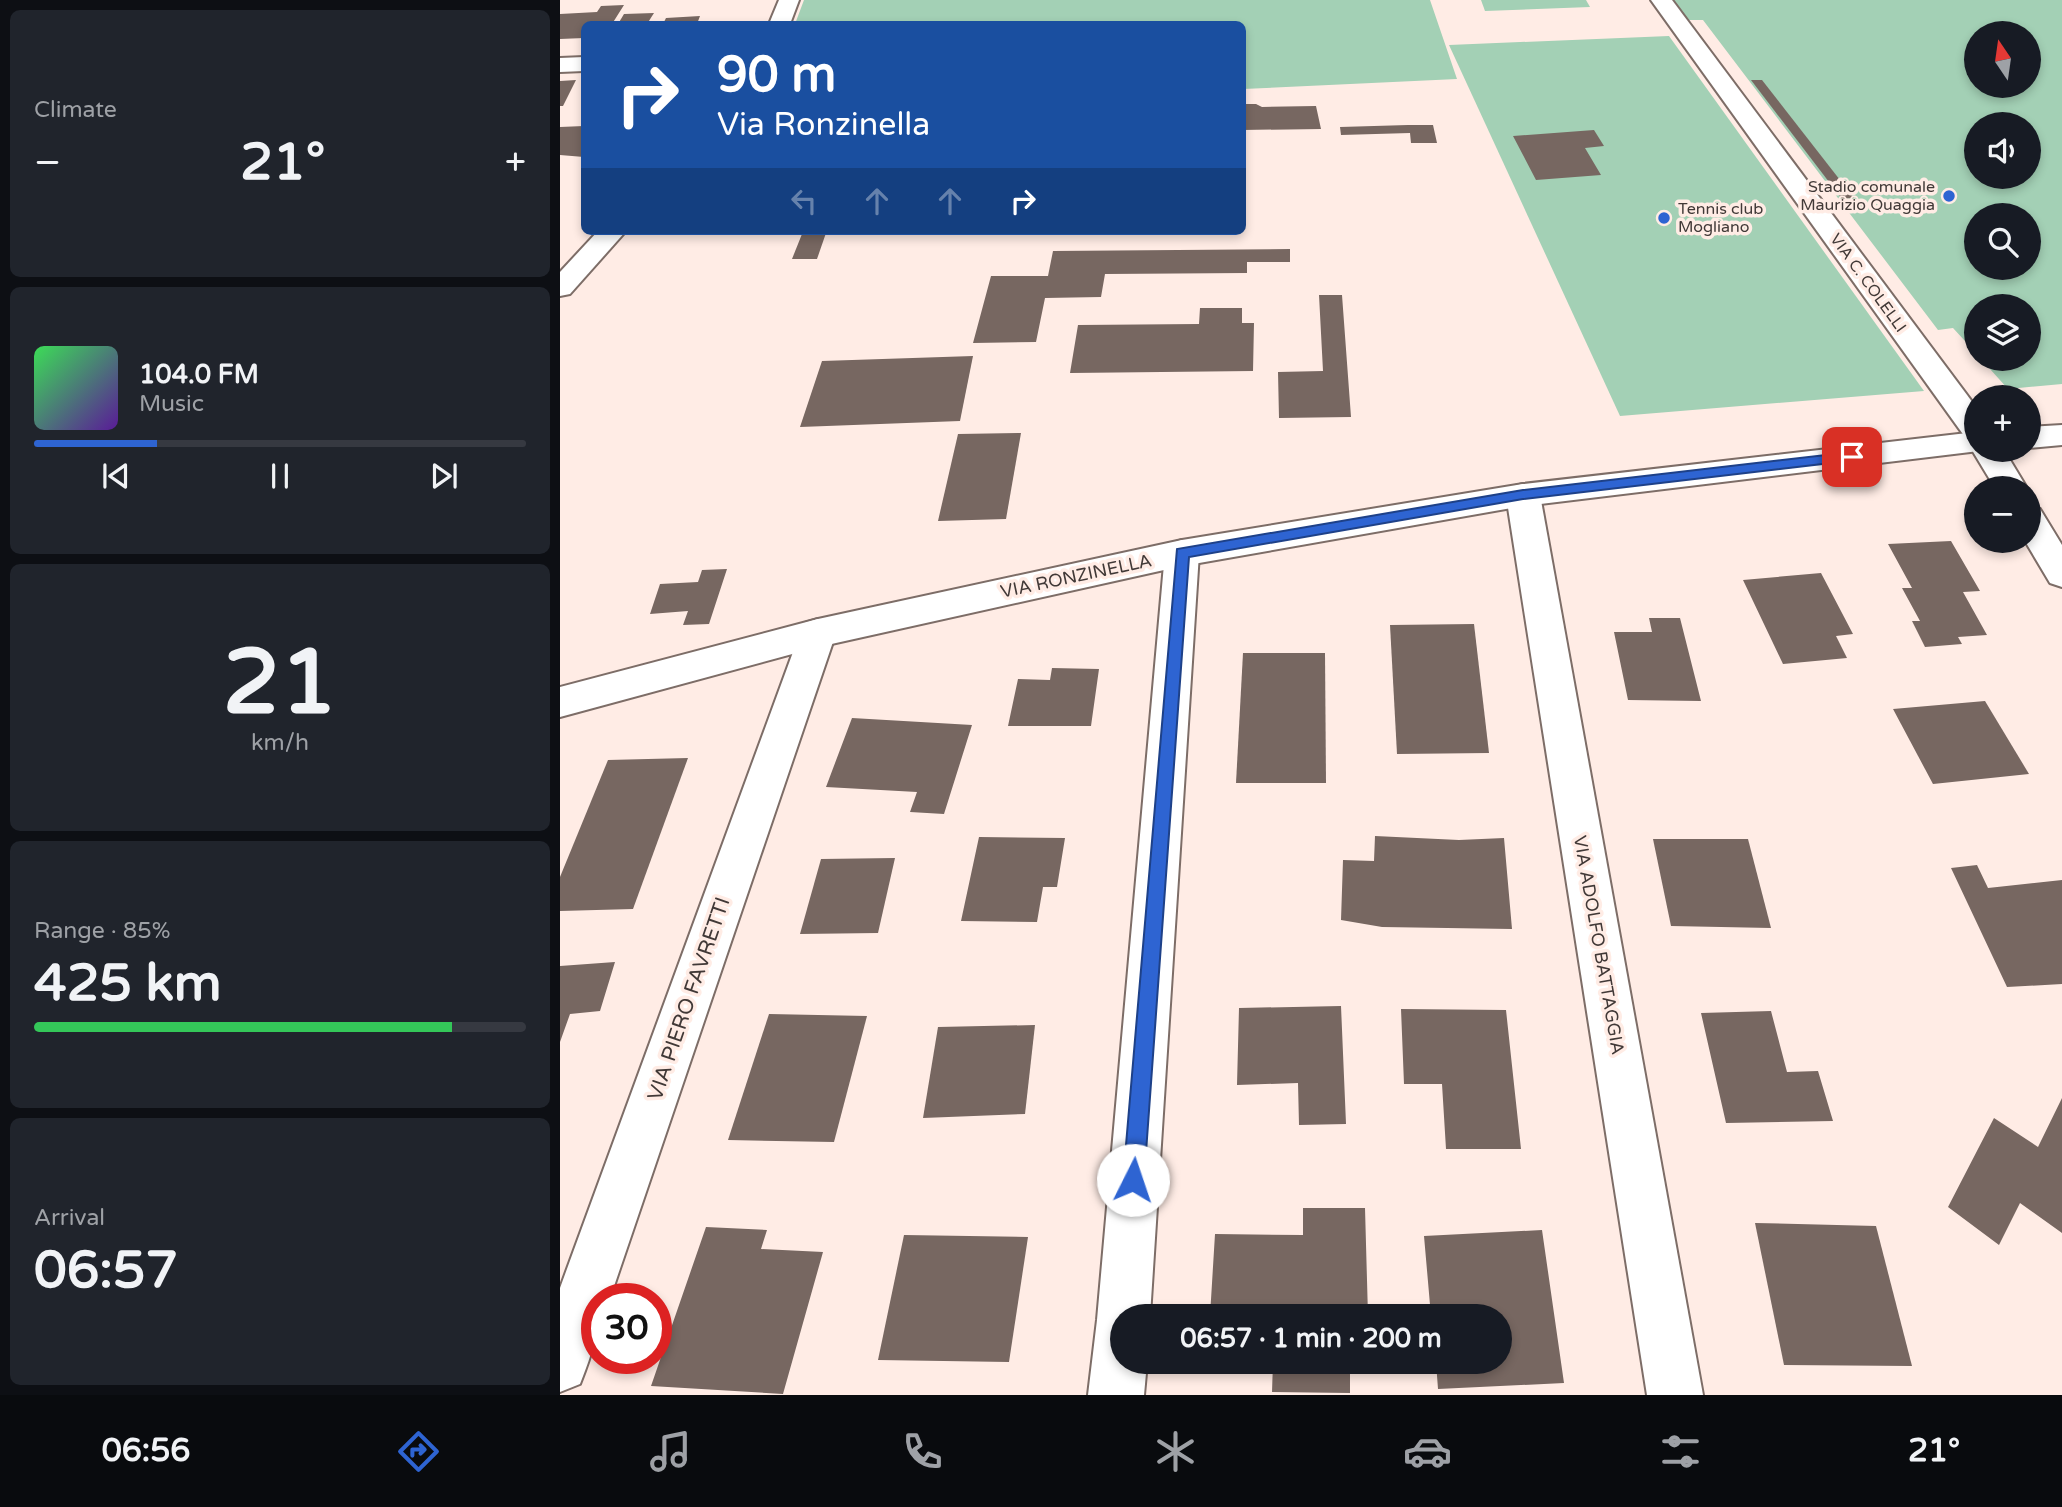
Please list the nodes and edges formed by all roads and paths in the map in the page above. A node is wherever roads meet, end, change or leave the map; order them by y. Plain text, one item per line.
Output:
1 (789, 0) edge
2 (1661, 0) edge
3 (781, 21) edge
4 (581, 64) edge
5 (560, 65) edge
6 (609, 235) edge
7 (560, 288) edge
8 (1964, 414) edge
9 (2062, 435) edge
10 (2041, 437) edge
11 (1964, 444) edge
12 (1523, 495) junction
13 (2041, 539) edge
14 (1182, 553) junction
15 (2062, 574) edge
16 (818, 633) junction
17 (560, 702) edge
18 (1124, 1304) edge
19 (560, 1364) edge
20 (1118, 1374) edge
21 (1116, 1395) edge
22 (1675, 1395) edge

1 - 3 street
2 - 8 street, VIA C. COLELLI
4 - 5 street
6 - 7 street
9 - 10 street
11 - 12 street, VIA RONZINELLA
12 - 14 street, VIA RONZINELLA
12 - 22 street, VIA ADOLFO BATTAGGIA
13 - 15 street
14 - 16 street, VIA RONZINELLA
14 - 18 street
16 - 17 street, VIA RONZINELLA
16 - 19 street, VIA PIERO FAVRETTI
20 - 21 street

